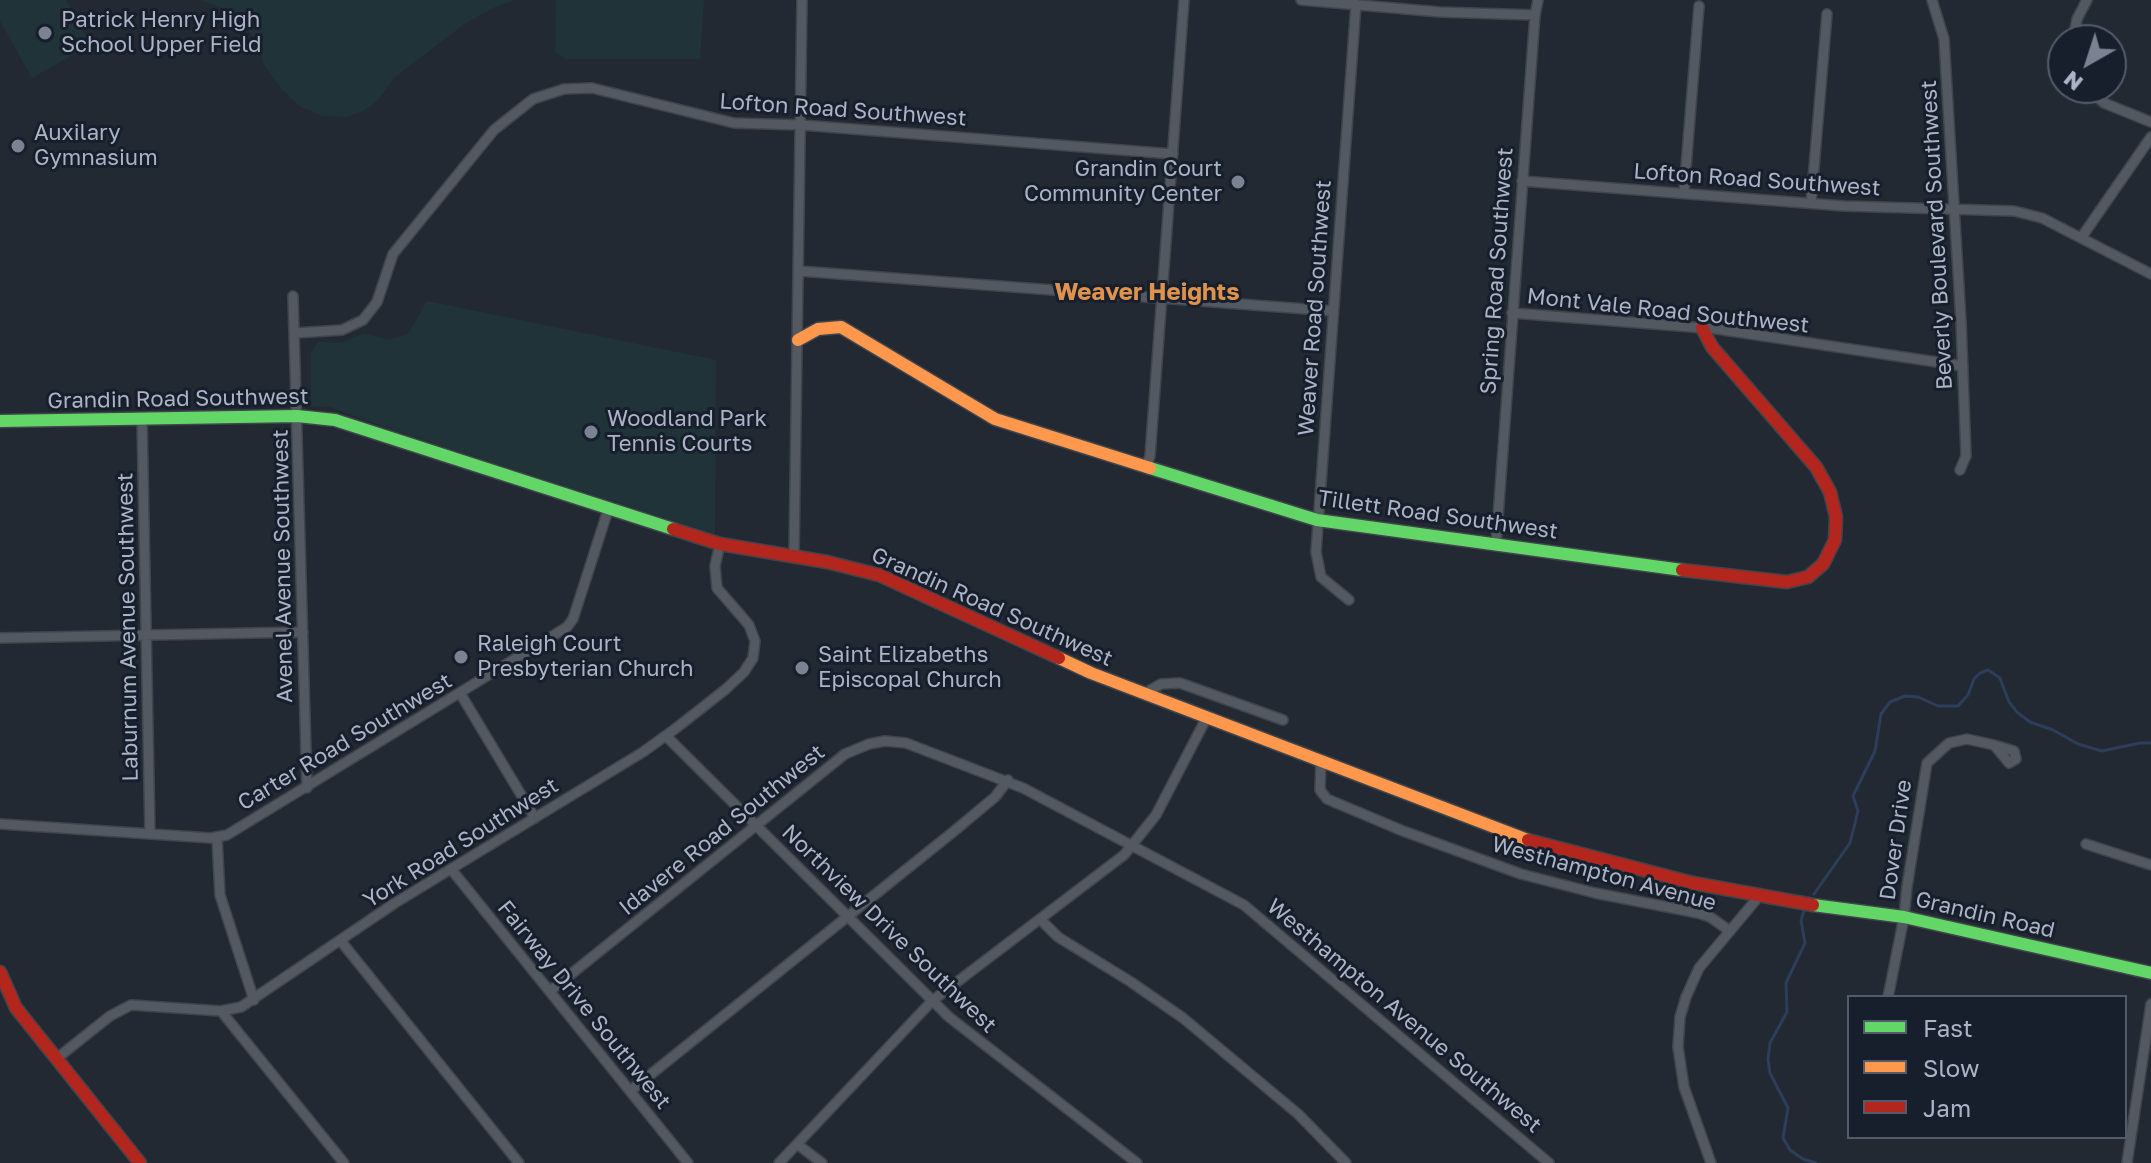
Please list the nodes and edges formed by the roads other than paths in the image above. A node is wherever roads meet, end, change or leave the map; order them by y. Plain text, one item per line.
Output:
1 (802, 0) edge
2 (1184, 0) edge
3 (1301, 0) edge
4 (1538, 0) edge
5 (1932, 0) edge
6 (2087, 0) edge
7 (1356, 4) junction
8 (1699, 6) dead end
9 (1827, 14) dead end
10 (1535, 15) junction
11 (2076, 24) edge
12 (2106, 104) edge
13 (2151, 122) edge
14 (801, 125) junction
15 (2151, 137) edge
16 (1173, 154) junction
17 (1522, 181) junction
18 (1684, 192) junction
19 (1811, 203) junction
20 (1953, 211) junction
21 (2081, 238) junction
22 (799, 271) junction
23 (2151, 274) edge
24 (293, 296) dead end
25 (1162, 299) junction
26 (1333, 311) junction
27 (1512, 313) junction
28 (1702, 328) junction
29 (295, 333) junction
30 (798, 340) junction
31 (1963, 366) junction
32 (297, 416) junction
33 (142, 419) junction
34 (0, 421) edge
35 (1146, 467) junction
36 (1960, 470) dead end
37 (609, 507) junction
38 (1317, 520) junction
39 (720, 544) junction
40 (1496, 544) junction
41 (794, 556) junction
42 (1349, 600) dead end
43 (303, 632) junction
44 (146, 635) junction
45 (0, 638) edge
46 (460, 693) junction
47 (1144, 694) junction
48 (1207, 717) junction
49 (1283, 720) dead end
50 (666, 736) junction
51 (1994, 745) dead end
52 (932, 752) joint
53 (1321, 760) junction
54 (1008, 780) junction
55 (307, 788) junction
56 (535, 818) junction
57 (0, 824) edge
58 (756, 826) junction
59 (150, 834) junction
60 (217, 838) junction
61 (2086, 844) dead end
62 (1133, 845) junction
63 (2151, 865) edge
64 (451, 869) junction
65 (1760, 895) junction
66 (1809, 903) joint
67 (847, 917) junction
68 (1904, 917) junction
69 (1040, 919) junction
70 (1730, 931) junction
71 (340, 940) junction
72 (0, 972) edge
73 (2151, 973) edge
74 (550, 991) junction
75 (1888, 995) edge
76 (254, 1000) junction
77 (932, 1001) junction
78 (2151, 1004) edge
79 (221, 1011) junction
80 (56, 1059) junction
81 (630, 1091) junction
82 (2130, 1112) edge
83 (797, 1144) junction
84 (140, 1163) edge
85 (344, 1163) edge
86 (519, 1163) edge
87 (688, 1163) edge
88 (779, 1163) edge
89 (822, 1163) edge
90 (1137, 1163) edge
91 (1346, 1163) edge
92 (1549, 1163) edge
93 (1711, 1163) edge
94 (2127, 1163) edge

1 - 14 street
2 - 16 street
3 - 7 street
4 - 10 street, Spring Road Southwest
5 - 20 street, Beverly Boulevard Southwest
6 - 11 street
7 - 10 street
7 - 26 street, Weaver Road Southwest
8 - 18 street
9 - 19 street
10 - 17 street, Spring Road Southwest
12 - 13 street
14 - 16 street, Lofton Road Southwest
14 - 22 street
14 - 29 street, Lofton Road Southwest
15 - 21 street
16 - 25 street
17 - 18 street, Lofton Road Southwest
17 - 27 street, Spring Road Southwest
18 - 19 street, Lofton Road Southwest
19 - 20 street, Lofton Road Southwest
20 - 21 street, Lofton Road Southwest
20 - 31 street, Beverly Boulevard Southwest
21 - 23 street, Lofton Road Southwest
22 - 25 street
22 - 30 street
24 - 29 street, Avenel Avenue Southwest
25 - 26 street
25 - 35 street
26 - 38 street, Weaver Road Southwest
27 - 28 street, Mont Vale Road Southwest
27 - 40 street, Spring Road Southwest
28 - 31 street, Mont Vale Road Southwest
28 - 40 street, Tillett Road Southwest
29 - 32 street, Avenel Avenue Southwest
30 - 35 street, Tillett Road Southwest
30 - 41 street
31 - 36 street, Beverly Boulevard Southwest
32 - 33 street, Grandin Road Southwest
32 - 37 street, Grandin Road Southwest
32 - 43 street, Avenel Avenue Southwest
33 - 34 street, Grandin Road Southwest
33 - 44 street, Laburnum Avenue Southwest
35 - 38 street, Tillett Road Southwest
37 - 39 street, Grandin Road Southwest
37 - 46 street, Carter Road Southwest
38 - 40 street, Tillett Road Southwest
38 - 42 street, Weaver Road Southwest
39 - 41 street, Grandin Road Southwest
39 - 50 street, York Road Southwest
41 - 47 street, Grandin Road Southwest
43 - 44 street
43 - 55 street, Avenel Avenue Southwest
44 - 45 street
44 - 59 street, Laburnum Avenue Southwest
46 - 55 street, Carter Road Southwest
46 - 56 street
47 - 48 street, Grandin Road Southwest
47 - 49 street
48 - 53 street, Grandin Road Southwest
48 - 62 street
50 - 56 street, York Road Southwest
50 - 58 street, Northview Drive Southwest
51 - 68 street, Dover Drive
52 - 54 street, Westhampton Avenue Southwest
52 - 58 street, Idavere Road Southwest
53 - 65 street, Grandin Road Southwest
53 - 70 street, Westhampton Avenue
54 - 62 street, Westhampton Avenue Southwest
54 - 67 street
55 - 60 street, Carter Road Southwest
56 - 64 street, York Road Southwest
57 - 59 street
58 - 67 street, Northview Drive Southwest
58 - 74 street, Idavere Road Southwest
59 - 60 street
60 - 76 street
61 - 63 street
62 - 69 street
62 - 92 street, Westhampton Avenue Southwest
64 - 71 street, York Road Southwest
64 - 74 street, Fairway Drive Southwest
65 - 66 street, Grandin Road Southwest
65 - 70 street
66 - 68 street, Grandin Road
67 - 77 street, Northview Drive Southwest
67 - 81 street
68 - 73 street, Grandin Road
68 - 75 street, Dover Drive
69 - 77 street
69 - 91 street
70 - 93 street
71 - 76 street, York Road Southwest
71 - 86 street
72 - 80 street
74 - 81 street, Fairway Drive Southwest
76 - 79 street, York Road Southwest
77 - 83 street
77 - 90 street, Northview Drive Southwest
78 - 82 street
79 - 80 street, York Road Southwest
79 - 85 street
80 - 84 street
81 - 87 street, Fairway Drive Southwest
82 - 94 street
83 - 88 street
83 - 89 street

